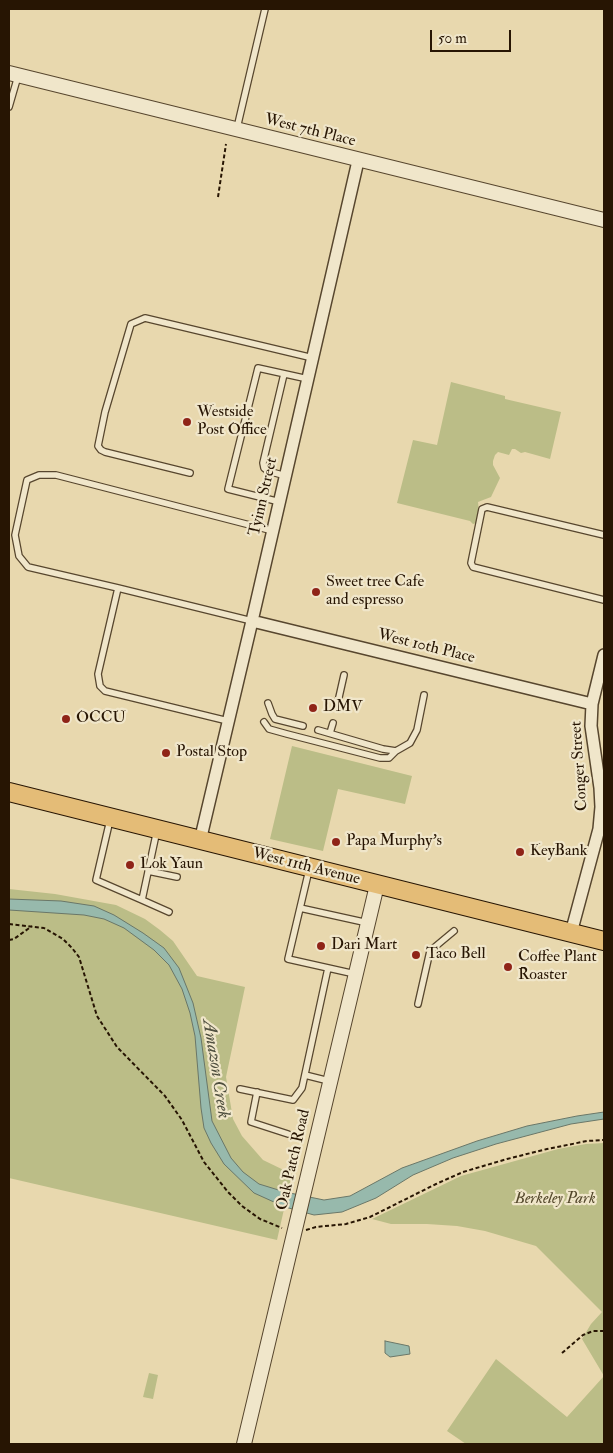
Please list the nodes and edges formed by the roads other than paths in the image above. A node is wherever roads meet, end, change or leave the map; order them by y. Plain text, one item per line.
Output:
1 (265, 9) edge
2 (14, 74) edge
3 (9, 107) edge
4 (236, 130) junction
5 (358, 160) junction
6 (604, 220) edge
7 (313, 358) junction
8 (284, 374) junction
9 (308, 379) junction
10 (190, 473) dead end
11 (286, 476) junction
12 (280, 502) junction
13 (273, 531) junction
14 (604, 535) edge
15 (118, 588) junction
16 (604, 600) edge
17 (252, 621) junction
18 (604, 655) edge
19 (344, 675) dead end
20 (424, 694) dead end
21 (268, 703) dead end
22 (592, 704) junction
23 (337, 706) dead end
24 (228, 721) junction
25 (264, 722) dead end
26 (333, 723) dead end
27 (303, 726) dead end
28 (318, 730) dead end
29 (330, 733) junction
30 (396, 751) junction
31 (9, 792) edge
32 (110, 818) junction
33 (157, 830) junction
34 (200, 841) junction
35 (310, 868) junction
36 (148, 870) junction
37 (177, 877) dead end
38 (378, 885) junction
39 (142, 900) junction
40 (300, 908) junction
41 (169, 912) dead end
42 (368, 923) junction
43 (454, 931) dead end
44 (571, 933) junction
45 (604, 942) edge
46 (328, 968) junction
47 (356, 974) junction
48 (418, 1004) dead end
49 (305, 1075) junction
50 (331, 1081) junction
51 (240, 1089) dead end
52 (257, 1092) junction
53 (288, 1134) dead end
54 (244, 1444) edge

1 - 4 lane
2 - 3 lane
2 - 4 street, West 7th Place
4 - 5 street, West 7th Place
5 - 6 street, West 7th Place
5 - 7 street, Tyinn Street
7 - 9 street, Tyinn Street
7 - 10 lane
8 - 9 lane
8 - 11 lane
8 - 12 lane
9 - 11 street, Tyinn Street
11 - 12 street, Tyinn Street
12 - 13 street, Tyinn Street
13 - 15 lane
13 - 17 street, Tyinn Street
14 - 16 lane
15 - 17 lane
15 - 24 lane
17 - 22 street, West 10th Place
17 - 24 street, Tyinn Street
18 - 22 street, Conger Street
19 - 23 lane
20 - 30 lane
21 - 27 lane
22 - 44 street, Conger Street
24 - 34 street, Tyinn Street
25 - 30 lane
26 - 29 lane
28 - 29 lane
29 - 30 lane
31 - 32 main road, West 11th Avenue
32 - 33 main road, West 11th Avenue
32 - 39 lane
33 - 34 main road, West 11th Avenue
33 - 36 lane
34 - 35 main road, West 11th Avenue
35 - 38 main road, West 11th Avenue
35 - 40 lane
36 - 37 lane
36 - 39 lane
38 - 42 street, Oak Patch Road
38 - 44 main road, West 11th Avenue
39 - 41 lane
40 - 42 lane
40 - 46 lane
42 - 47 street, Oak Patch Road
43 - 48 lane
44 - 45 main road, West 11th Avenue
46 - 47 lane
46 - 49 lane
47 - 50 street, Oak Patch Road
49 - 50 lane
49 - 52 lane
50 - 54 street, Oak Patch Road
51 - 52 lane
52 - 53 lane

